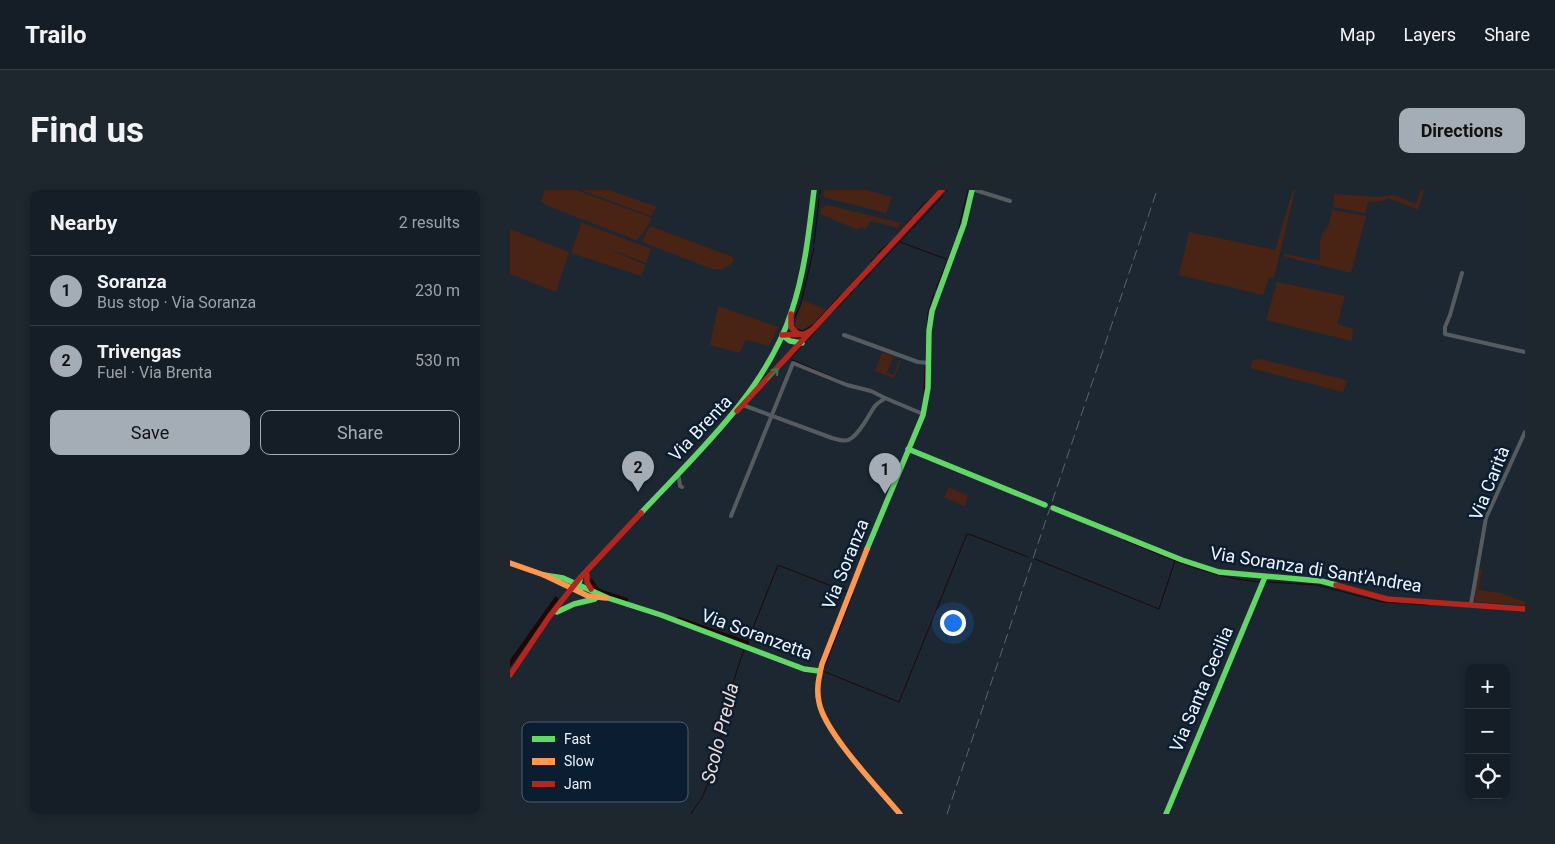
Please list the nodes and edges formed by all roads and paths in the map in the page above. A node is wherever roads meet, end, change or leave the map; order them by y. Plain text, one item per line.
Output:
1 (814, 190) edge
2 (942, 190) edge
3 (973, 190) edge
4 (1010, 201) dead end
5 (1462, 273) dead end
6 (792, 311) junction
7 (814, 329) junction
8 (798, 334) junction
9 (782, 335) junction
10 (844, 335) dead end
11 (802, 343) junction
12 (1525, 352) edge
13 (929, 363) junction
14 (885, 398) junction
15 (743, 405) junction
16 (923, 414) junction
17 (771, 416) junction
18 (727, 421) junction
19 (1525, 432) edge
20 (908, 449) junction
21 (676, 476) junction
22 (682, 487) dead end
23 (1045, 505) dead end
24 (1053, 508) dead end
25 (731, 516) dead end
26 (621, 535) junction
27 (510, 563) edge
28 (544, 575) junction
29 (587, 575) junction
30 (1265, 577) junction
31 (560, 584) junction
32 (575, 587) junction
33 (591, 589) junction
34 (564, 598) junction
35 (597, 598) junction
36 (608, 598) junction
37 (1471, 604) junction
38 (1525, 609) edge
39 (557, 612) junction
40 (552, 620) junction
41 (524, 656) junction
42 (820, 671) junction
43 (510, 676) edge
44 (900, 814) edge
45 (1166, 814) edge

1 - 6 main road
2 - 7 main road, Via Brenta
3 - 4 street, Via Soranza
3 - 13 main road, Via Soranza
5 - 12 street
6 - 8 main road
6 - 9 main road
7 - 8 main road
7 - 11 main road, Via Brenta
8 - 9 main road
9 - 11 main road
9 - 18 main road
10 - 13 street
15 -> 11 main road, Via Brenta
13 - 16 main road, Via Soranza
14 - 16 street
14 - 17 street
14 - 17 street
15 - 17 street
15 - 18 main road, Via Brenta
16 - 20 main road, Via Soranza
17 - 25 street
18 - 21 main road, Via Brenta
19 - 37 street, Via Carità
20 - 23 main road
20 - 42 main road, Via Soranza
21 - 22 street
21 - 26 main road, Via Brenta
24 - 30 main road, Via Soranza di Sant'Andrea
26 - 29 main road, Via Brenta
26 - 32 main road, Via Brenta
27 - 28 main road
28 - 31 main road
28 - 32 main road
29 - 32 main road, Via Brenta
29 - 33 main road
30 - 37 main road, Via Soranza di Sant'Andrea
30 - 45 main road, Via Santa Cecilia
31 - 32 main road
31 - 34 main road
32 - 33 main road, Via Soranzetta
32 - 34 main road, Via Brenta
32 - 35 main road, Via Soranzetta
32 - 39 main road, Via Brenta
32 - 40 main road
33 - 36 main road, Via Soranzetta
34 - 41 main road, Via Brenta
35 - 36 main road, Via Soranzetta
35 - 39 main road
36 - 42 main road, Via Soranzetta
37 - 38 main road, Via Soranza di Sant'Andrea
39 - 40 main road, Via Brenta
40 - 41 main road, Via Brenta
41 - 43 main road, Via Brenta
42 - 44 main road, Via Soranzetta

